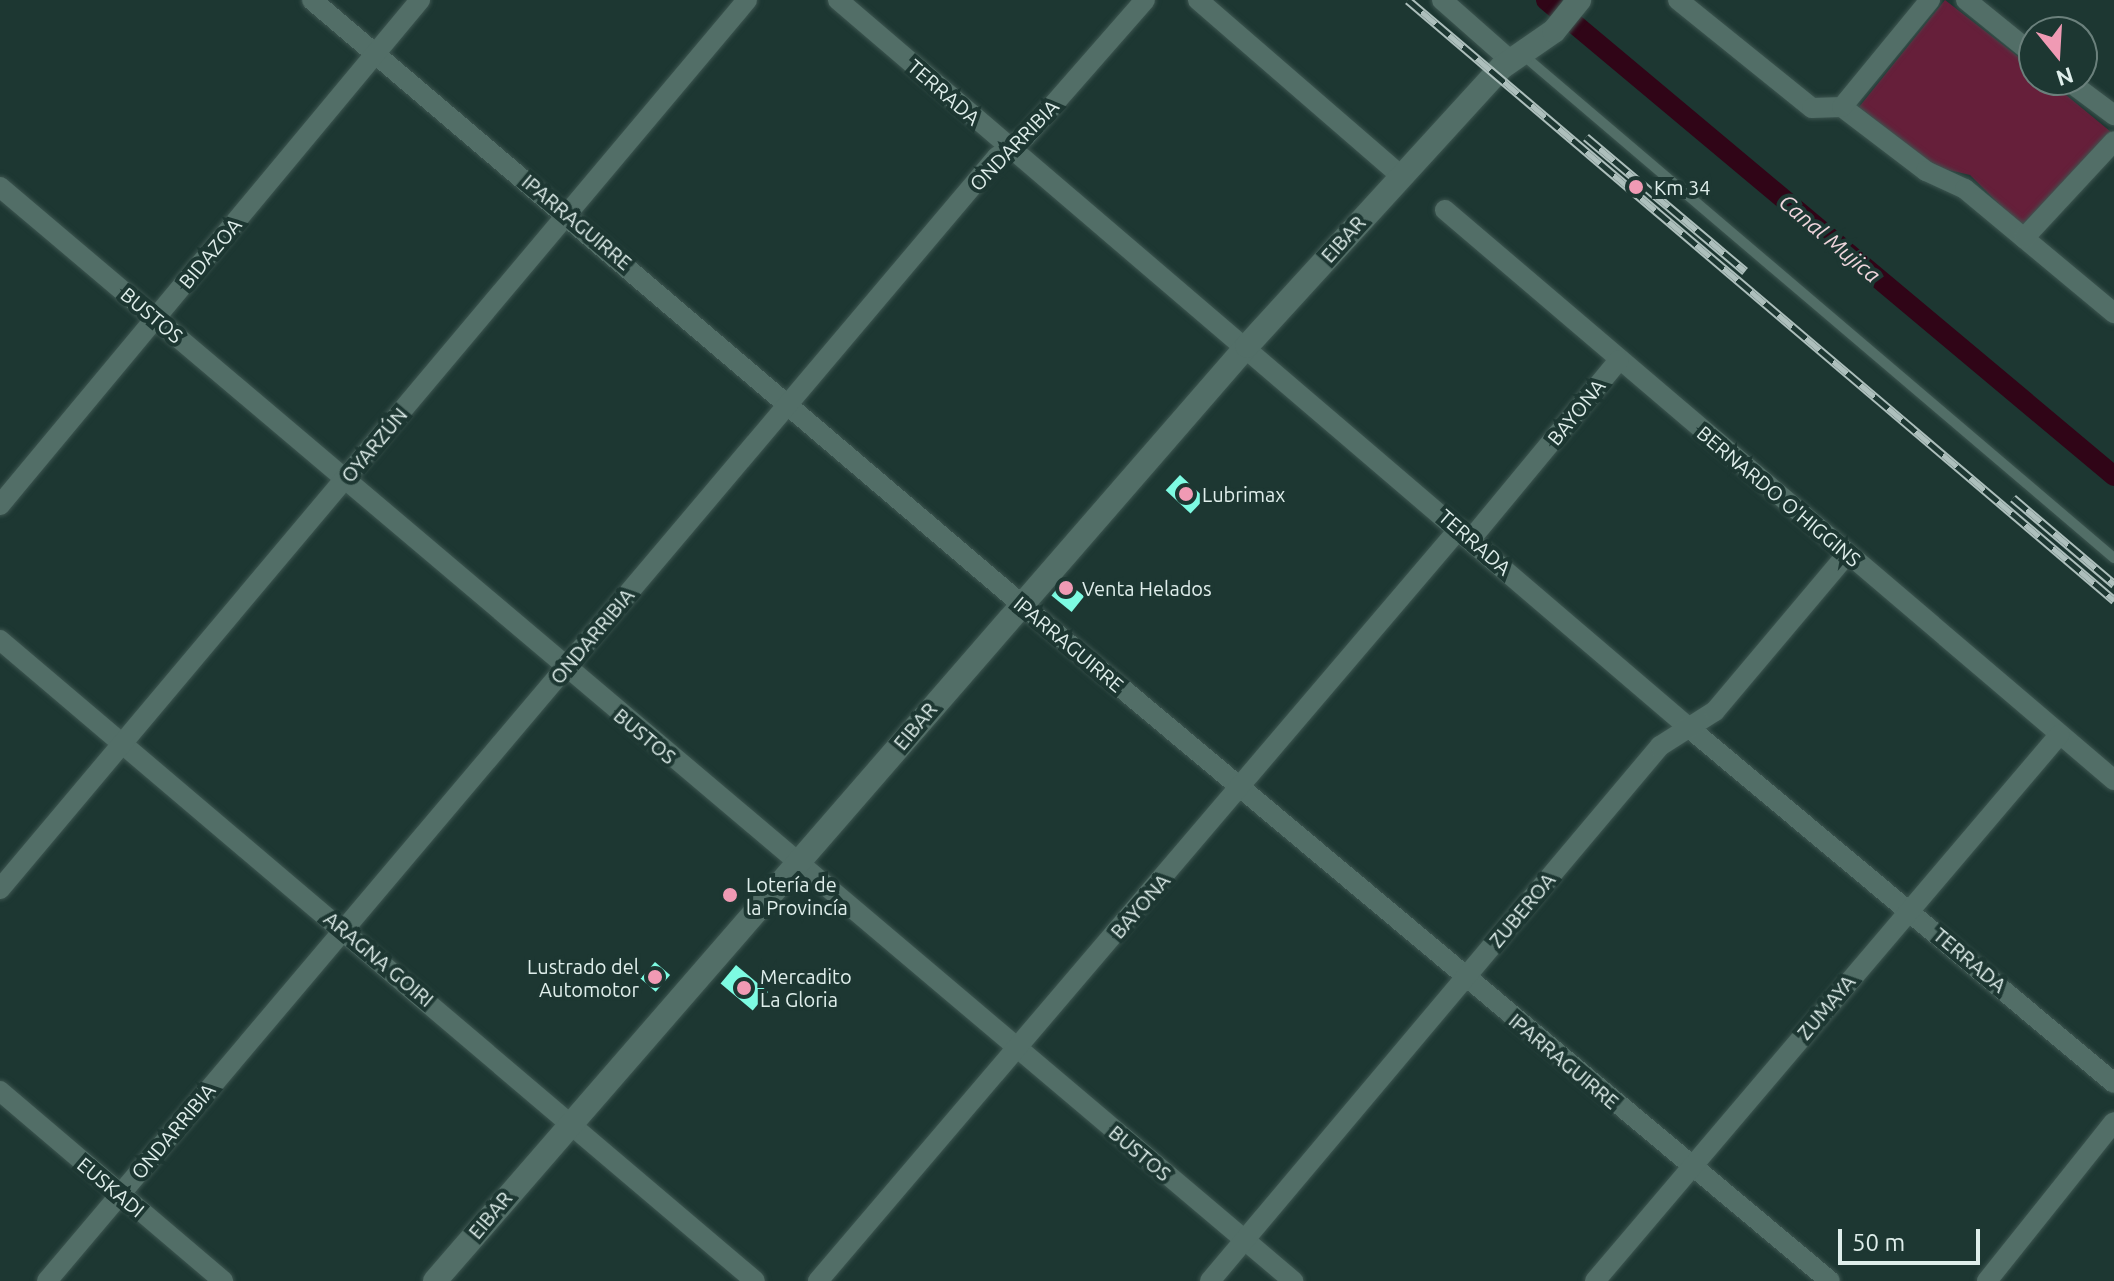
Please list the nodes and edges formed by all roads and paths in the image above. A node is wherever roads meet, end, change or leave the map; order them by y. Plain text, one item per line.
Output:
1 (312, 0) edge
2 (420, 0) edge
3 (747, 0) edge
4 (838, 0) edge
5 (1145, 0) edge
6 (1198, 0) edge
7 (1442, 0) edge
8 (1678, 0) edge
9 (1930, 0) edge
10 (1966, 0) edge
11 (1578, 2) edge
12 (2018, 42) edge
13 (376, 53) junction
14 (1514, 55) junction
15 (2088, 96) edge
16 (1842, 107) junction
17 (2114, 115) edge
18 (2114, 141) edge
19 (1010, 149) junction
20 (1401, 176) junction
21 (0, 187) edge
22 (1445, 210) dead end
23 (569, 214) junction
24 (2024, 238) junction
25 (2114, 313) edge
26 (156, 318) junction
27 (1247, 346) junction
28 (1619, 360) junction
29 (789, 402) junction
30 (346, 479) junction
31 (0, 505) edge
32 (1465, 534) junction
33 (1847, 554) junction
34 (2114, 558) edge
35 (1020, 603) junction
36 (0, 640) edge
37 (565, 669) junction
38 (1688, 727) junction
39 (2059, 735) junction
40 (125, 743) junction
41 (2114, 780) edge
42 (1241, 789) junction
43 (797, 865) junction
44 (0, 889) edge
45 (1909, 908) junction
46 (342, 928) junction
47 (1465, 977) junction
48 (1016, 1050) junction
49 (2114, 1083) edge
50 (0, 1091) edge
51 (571, 1120) junction
52 (2114, 1122) edge
53 (1693, 1169) junction
54 (120, 1195) junction
55 (1245, 1240) junction
56 (47, 1281) edge
57 (223, 1281) edge
58 (435, 1281) edge
59 (755, 1281) edge
60 (818, 1281) edge
61 (1210, 1281) edge
62 (1293, 1281) edge
63 (1595, 1281) edge
64 (1830, 1281) edge
65 (1987, 1281) edge

1 - 13 street, IPARRAGUIRRE
2 - 13 street, BIDAZOA
3 - 23 street, OYARZÚN
4 - 19 street, TERRADA
5 - 19 street, ONDARRIBIA
6 - 20 street
7 - 14 street
8 - 16 street
9 - 16 street
10 - 12 street
11 - 14 street, EIBAR
13 - 23 street, IPARRAGUIRRE
13 - 26 street, BIDAZOA
14 - 20 street, EIBAR
14 - 34 lane
15 - 17 street
16 - 24 street
18 - 24 street
19 - 27 street, TERRADA
19 - 29 street, ONDARRIBIA
20 - 27 street, EIBAR
21 - 26 street, BUSTOS
22 - 28 street, BERNARDO O'HIGGINS
23 - 29 street, IPARRAGUIRRE
23 - 30 street, OYARZÚN
24 - 25 street
26 - 30 street, BUSTOS
26 - 31 street, BIDAZOA
27 - 32 street, TERRADA
27 - 35 street, EIBAR
28 - 32 street, BAYONA
28 - 33 street, BERNARDO O'HIGGINS
29 - 35 street, IPARRAGUIRRE
29 - 37 street, ONDARRIBIA
30 - 37 street, BUSTOS
30 - 40 street, OYARZÚN
32 - 38 street, TERRADA
32 - 42 street, BAYONA
33 - 38 street, ZUBEROA
33 - 39 street, BERNARDO O'HIGGINS
35 - 42 street, IPARRAGUIRRE
35 - 43 street, EIBAR
36 - 40 street, ARAGNA GOIRI
37 - 43 street, BUSTOS
37 - 46 street, ONDARRIBIA
38 - 45 street, TERRADA
38 - 47 street, ZUBEROA
39 - 41 street, BERNARDO O'HIGGINS
39 - 45 street, ZUMAYA
40 - 44 street, OYARZÚN
40 - 46 street, ARAGNA GOIRI
42 - 47 street, IPARRAGUIRRE
42 - 48 street, BAYONA
43 - 48 street, BUSTOS
43 - 51 street, EIBAR
45 - 49 street, TERRADA
45 - 53 street, ZUMAYA
46 - 51 street, ARAGNA GOIRI
46 - 54 street, ONDARRIBIA
47 - 53 street, IPARRAGUIRRE
47 - 55 street, ZUBEROA
48 - 55 street, BUSTOS
48 - 60 street, BAYONA
50 - 54 street, EUSKADI
51 - 58 street, EIBAR
51 - 59 street, ARAGNA GOIRI
52 - 65 street
53 - 63 street, ZUMAYA
53 - 64 street, IPARRAGUIRRE
54 - 56 street, ONDARRIBIA
54 - 57 street, EUSKADI
55 - 61 street, ZUBEROA
55 - 62 street, BUSTOS

